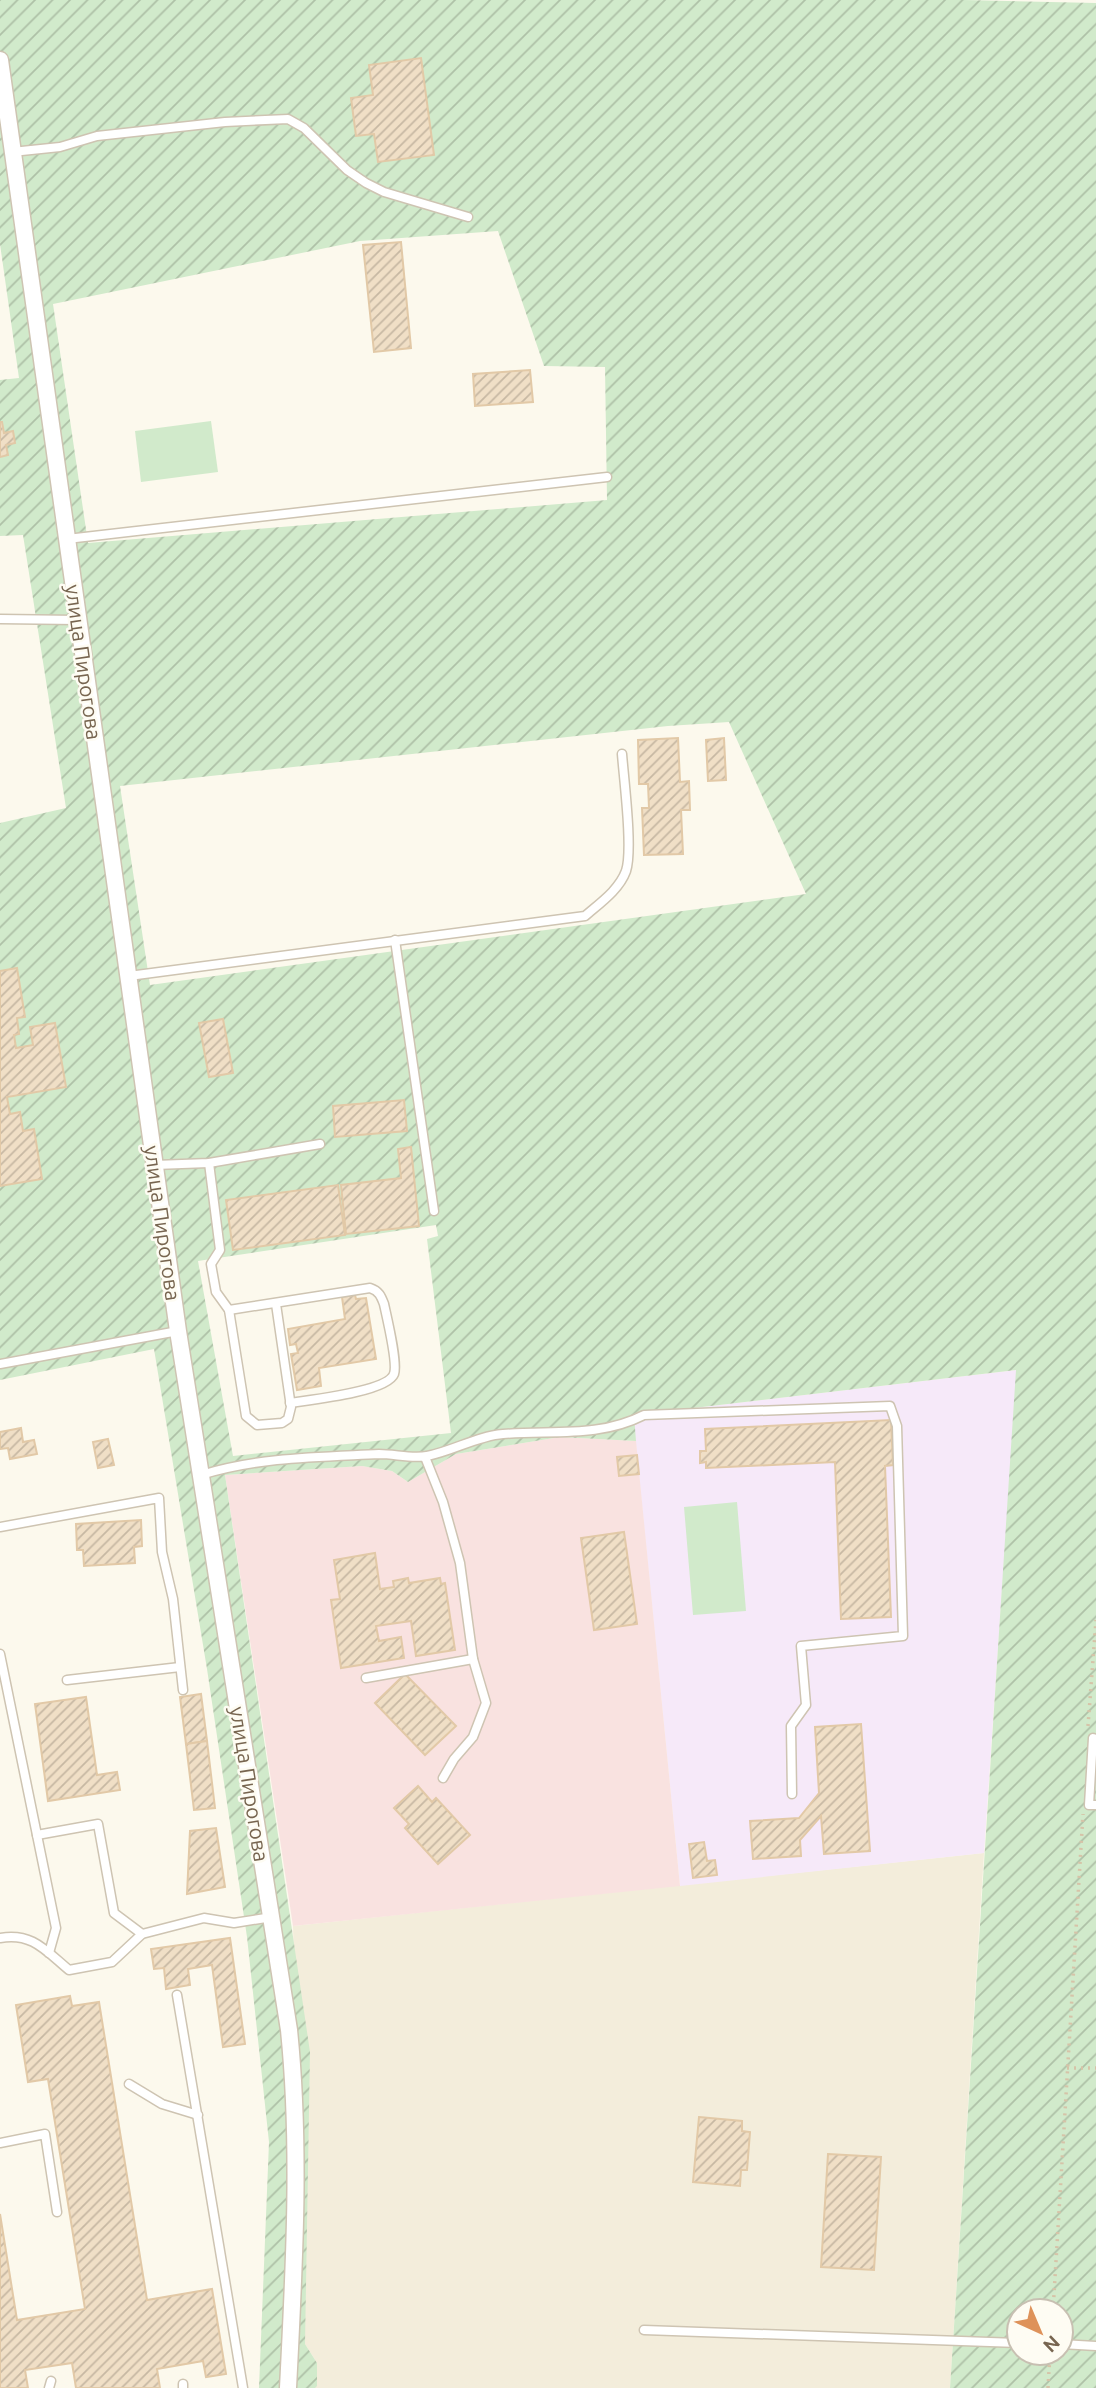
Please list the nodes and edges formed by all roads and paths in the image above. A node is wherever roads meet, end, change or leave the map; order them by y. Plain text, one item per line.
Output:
1 (0, 60) edge
2 (12, 152) junction
3 (468, 217) dead end
4 (607, 477) dead end
5 (67, 539) junction
6 (0, 619) edge
7 (78, 620) junction
8 (622, 754) dead end
9 (396, 940) junction
10 (129, 976) junction
11 (320, 1143) dead end
12 (209, 1163) junction
13 (155, 1165) junction
14 (434, 1211) dead end
15 (276, 1304) junction
16 (229, 1310) junction
17 (178, 1331) junction
18 (2, 1361) edge
19 (290, 1404) junction
20 (425, 1457) junction
21 (201, 1475) junction
22 (0, 1527) edge
23 (1096, 1620) edge
24 (0, 1654) edge
25 (473, 1659) junction
26 (180, 1667) junction
27 (366, 1678) dead end
28 (67, 1680) dead end
29 (183, 1689) dead end
30 (1088, 1729) dead end
31 (1096, 1739) edge
32 (443, 1778) dead end
33 (792, 1794) dead end
34 (1096, 1805) edge
35 (1083, 1810) dead end
36 (37, 1835) junction
37 (272, 1917) junction
38 (142, 1934) junction
39 (0, 1938) edge
40 (49, 1953) junction
41 (177, 1995) dead end
42 (1068, 2068) junction
43 (1096, 2068) edge
44 (129, 2084) dead end
45 (198, 2115) junction
46 (0, 2143) edge
47 (57, 2212) dead end
48 (1054, 2297) edge
49 (645, 2330) dead end
50 (1005, 2343) edge
51 (1075, 2345) edge
52 (1096, 2346) edge
53 (1049, 2367) edge
54 (243, 2388) edge
55 (288, 2388) edge
56 (1048, 2388) edge

1 - 2 street, улица Пирогова
2 - 3 lane
2 - 5 street, улица Пирогова
4 - 5 lane
5 - 7 street, улица Пирогова
6 - 7 lane
7 - 10 street, улица Пирогова
8 - 9 lane
9 - 10 lane
9 - 14 lane
10 - 13 street, улица Пирогова
11 - 12 lane
12 - 13 lane
12 - 16 lane
13 - 17 street, улица Пирогова
15 - 16 lane
15 - 19 lane
15 - 19 lane
16 - 19 lane
17 - 18 lane
17 - 21 street, улица Пирогова
20 - 21 lane
20 - 25 lane
20 - 33 lane
21 - 37 street, улица Пирогова
22 - 26 lane
23 - 30 path
24 - 36 lane
25 - 27 lane
25 - 32 lane
26 - 28 lane
26 - 29 lane
31 - 34 lane
35 - 42 path
36 - 38 lane
36 - 40 lane
37 - 38 lane
37 - 55 street, улица Пирогова
38 - 40 lane
39 - 40 lane
41 - 45 lane
42 - 43 path
42 - 48 path
44 - 45 lane
45 - 54 lane
46 - 47 lane
49 - 50 lane
51 - 52 lane
53 - 56 path

